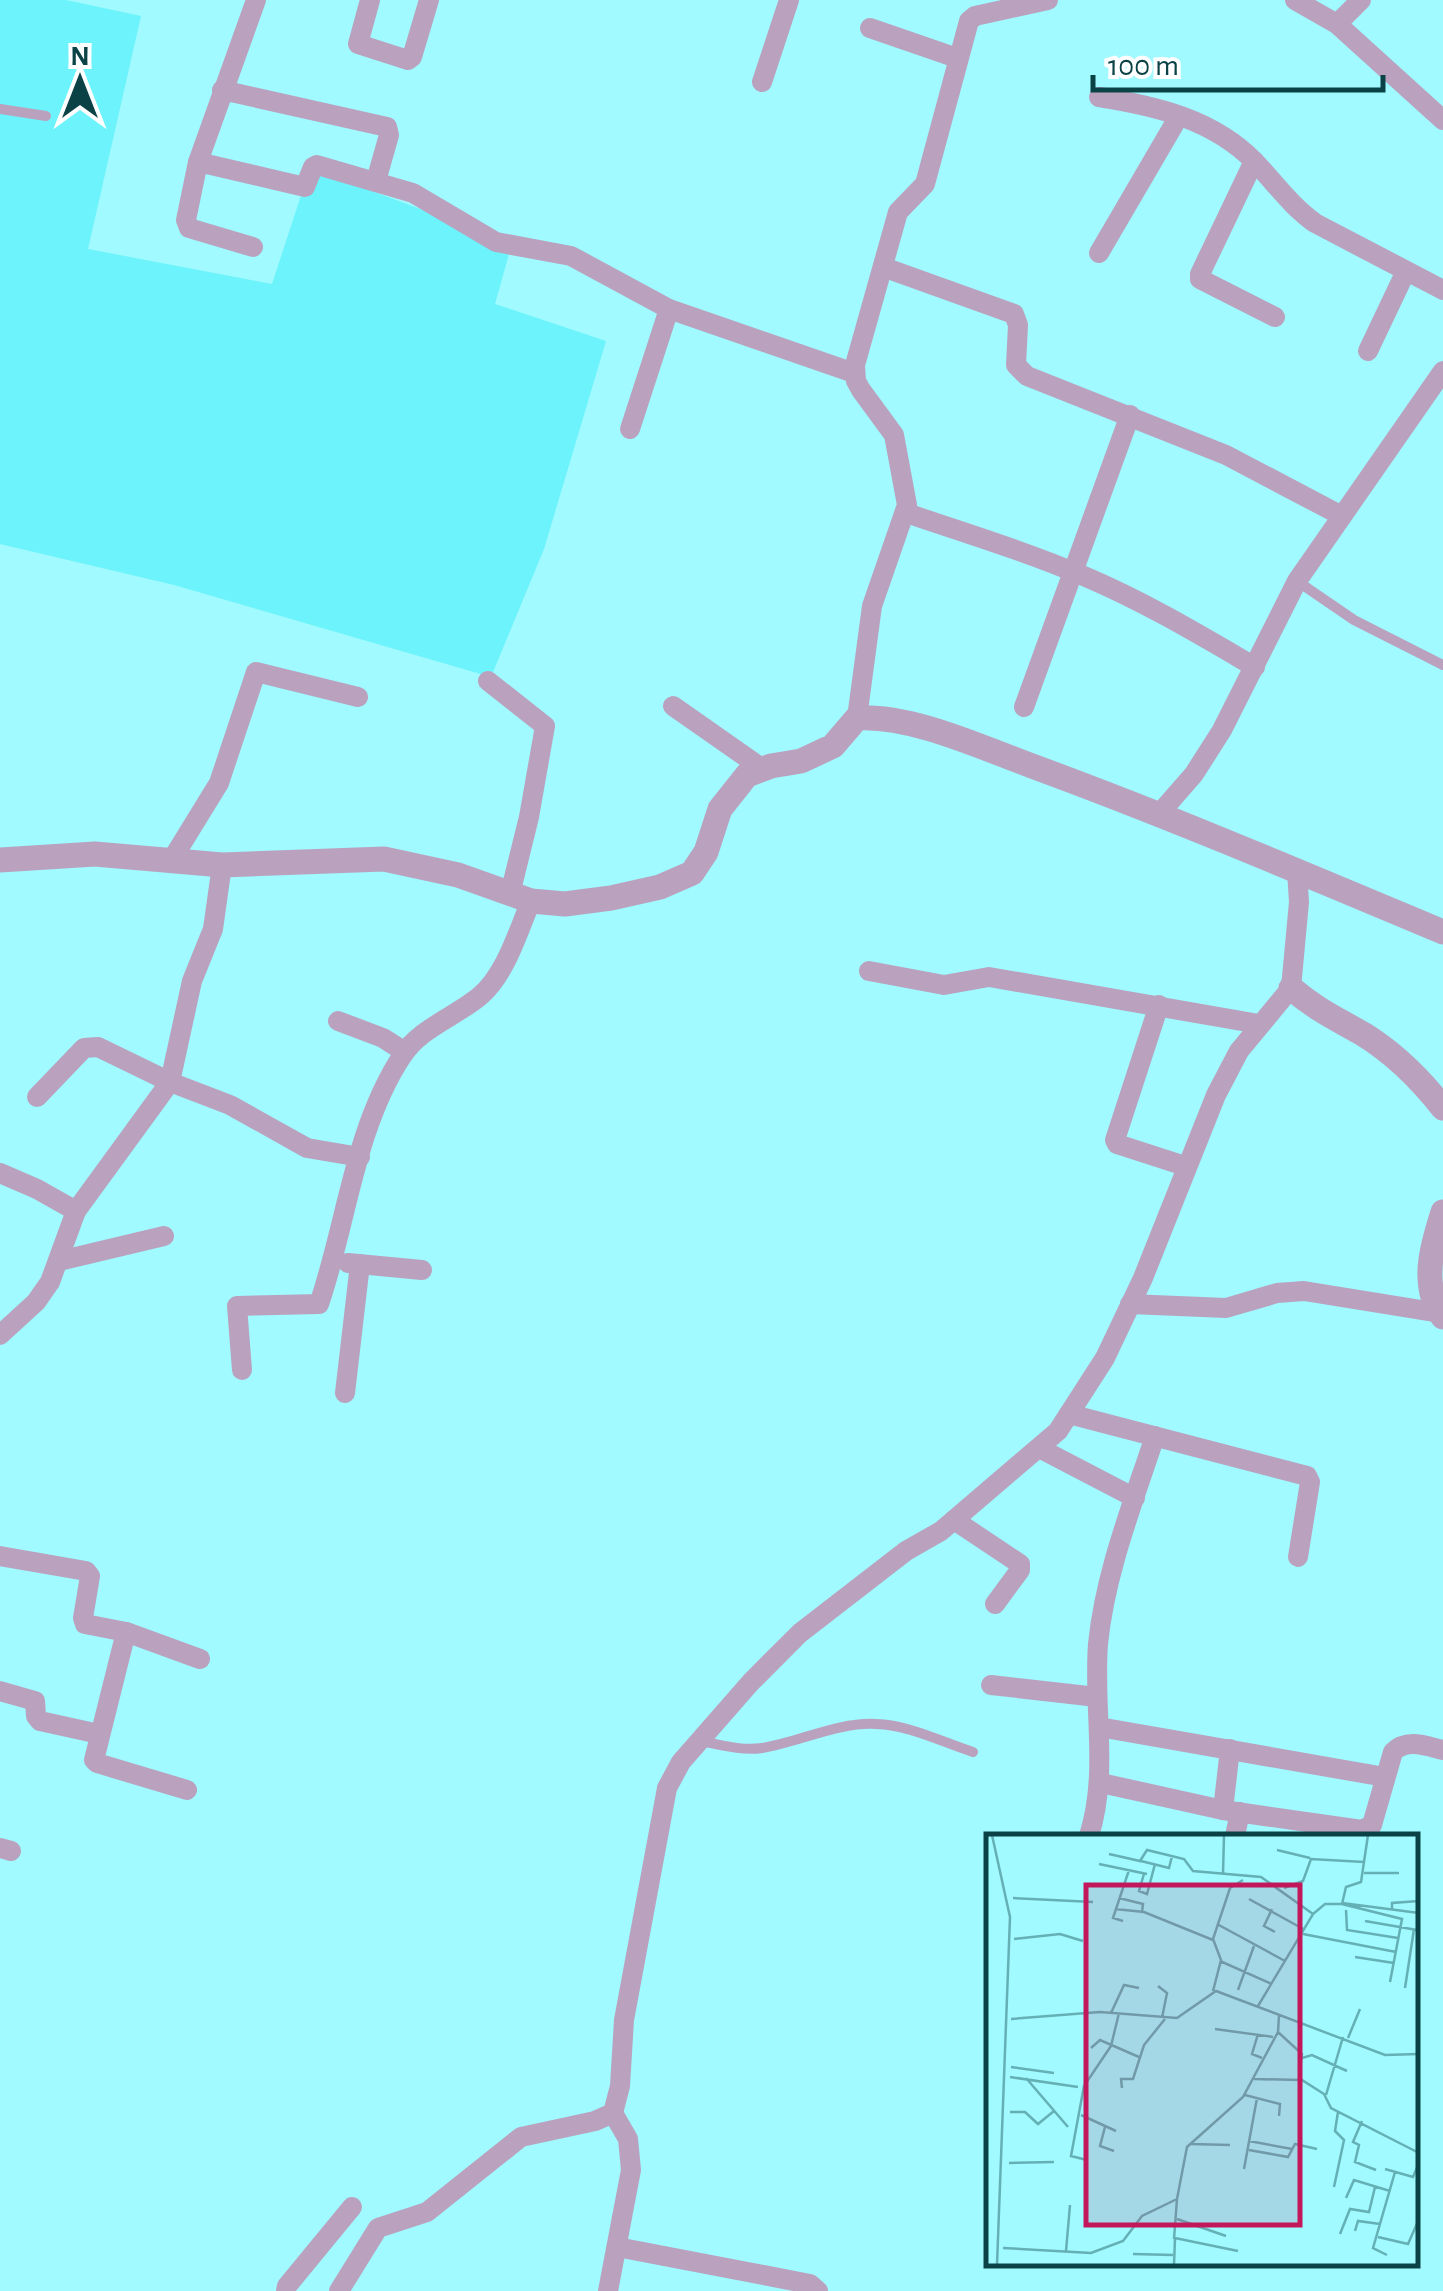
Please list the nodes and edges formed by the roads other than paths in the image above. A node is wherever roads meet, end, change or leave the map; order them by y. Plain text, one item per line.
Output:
1 (256, 0) edge
2 (370, 0) edge
3 (429, 0) edge
4 (789, 0) edge
5 (1048, 0) edge
6 (1295, 0) edge
7 (1362, 0) edge
8 (1337, 24) junction
9 (870, 28) dead end
10 (957, 58) junction
11 (762, 82) dead end
12 (222, 90) junction
13 (1099, 97) dead end
14 (0, 110) edge
15 (46, 116) dead end
16 (1179, 116) junction
17 (1443, 120) edge
18 (1254, 161) junction
19 (198, 162) junction
20 (376, 181) junction
21 (253, 247) dead end
22 (1099, 253) dead end
23 (883, 267) junction
24 (1406, 271) junction
25 (1443, 290) edge
26 (668, 309) junction
27 (1274, 317) dead end
28 (1368, 351) dead end
29 (1443, 370) edge
30 (854, 373) junction
31 (1130, 415) junction
32 (630, 430) dead end
33 (906, 513) junction
34 (1342, 516) junction
35 (1074, 572) junction
36 (1297, 581) junction
37 (1443, 665) edge
38 (1256, 667) junction
39 (488, 681) dead end
40 (358, 697) dead end
41 (673, 706) dead end
42 (1024, 707) dead end
43 (856, 718) junction
44 (763, 769) junction
45 (1160, 814) junction
46 (0, 860) edge
47 (171, 862) junction
48 (222, 865) junction
49 (1297, 871) junction
50 (520, 898) junction
51 (1443, 932) edge
52 (868, 971) dead end
53 (1291, 988) junction
54 (1159, 1005) junction
55 (338, 1021) dead end
56 (1259, 1024) junction
57 (404, 1052) junction
58 (170, 1082) junction
59 (37, 1097) dead end
60 (1443, 1108) edge
61 (360, 1157) junction
62 (1186, 1166) junction
63 (0, 1173) edge
64 (76, 1211) junction
65 (1443, 1212) edge
66 (164, 1236) dead end
67 (58, 1260) junction
68 (332, 1261) junction
69 (360, 1264) junction
70 (422, 1270) dead end
71 (1130, 1304) junction
72 (1442, 1315) edge
73 (0, 1335) edge
74 (242, 1370) dead end
75 (345, 1393) dead end
76 (1069, 1414) junction
77 (1155, 1436) junction
78 (1039, 1448) junction
79 (1135, 1498) junction
80 (954, 1520) junction
81 (0, 1556) edge
82 (1298, 1558) dead end
83 (995, 1604) dead end
84 (126, 1632) junction
85 (200, 1659) dead end
86 (991, 1686) dead end
87 (0, 1691) edge
88 (1097, 1697) junction
89 (1099, 1727) junction
90 (99, 1734) junction
91 (700, 1741) junction
92 (1230, 1749) junction
93 (1443, 1750) edge
94 (973, 1752) dead end
95 (1386, 1776) junction
96 (1100, 1783) junction
97 (187, 1790) dead end
98 (1232, 1811) junction
99 (1088, 1834) edge
100 (1235, 1834) edge
101 (612, 2114) junction
102 (352, 2207) dead end
103 (616, 2246) junction
104 (286, 2291) edge
105 (339, 2291) edge
106 (608, 2291) edge
107 (818, 2291) edge

1 - 12 street
2 - 3 street
4 - 11 street
5 - 10 street
6 - 8 street
7 - 8 street
8 - 17 street
9 - 10 street
10 - 23 street
12 - 19 street
12 - 20 street
13 - 16 street
14 - 15 lane
16 - 18 street
16 - 22 street
18 - 24 street
18 - 27 street
19 - 20 street
19 - 21 street
20 - 26 street
23 - 30 street
23 - 31 street
24 - 25 street
24 - 28 street
26 - 30 street
26 - 32 street
29 - 34 street
30 - 33 street
31 - 34 street
31 - 35 street
33 - 35 street
33 - 43 street
34 - 36 street
35 - 38 street
35 - 42 street
36 - 37 lane
36 - 38 street
38 - 45 street
39 - 50 street
40 - 47 street
41 - 44 street
43 - 44 street
43 - 45 street
44 - 50 street
45 - 49 street
46 - 47 street
47 - 48 street
48 - 50 street
48 - 58 street
49 - 51 street
49 - 53 street
50 - 57 street
52 - 54 street
53 - 56 street
53 - 60 street
54 - 56 street
54 - 62 street
55 - 57 street
56 - 62 street
57 - 61 street
58 - 59 street
58 - 61 street
58 - 64 street
61 - 68 street
62 - 71 street
63 - 64 street
64 - 67 street
65 - 72 street
66 - 67 street
67 - 73 street
68 - 69 street
68 - 74 street
69 - 70 street
69 - 75 street
71 - 72 street
71 - 76 street
76 - 77 street
76 - 78 street
77 - 79 street
77 - 82 street
78 - 79 street
78 - 80 street
79 - 88 street
80 - 83 street
80 - 91 street
81 - 84 street
84 - 85 street
84 - 90 street
86 - 88 street
87 - 90 street
88 - 89 street
89 - 92 street
89 - 96 street
90 - 97 street
91 - 94 lane
91 - 101 street
92 - 95 street
92 - 98 street
93 - 95 street
95 - 98 street
96 - 98 street
96 - 99 street
98 - 100 street
101 - 103 street
101 - 105 street
102 - 104 street
103 - 106 street
103 - 107 street

